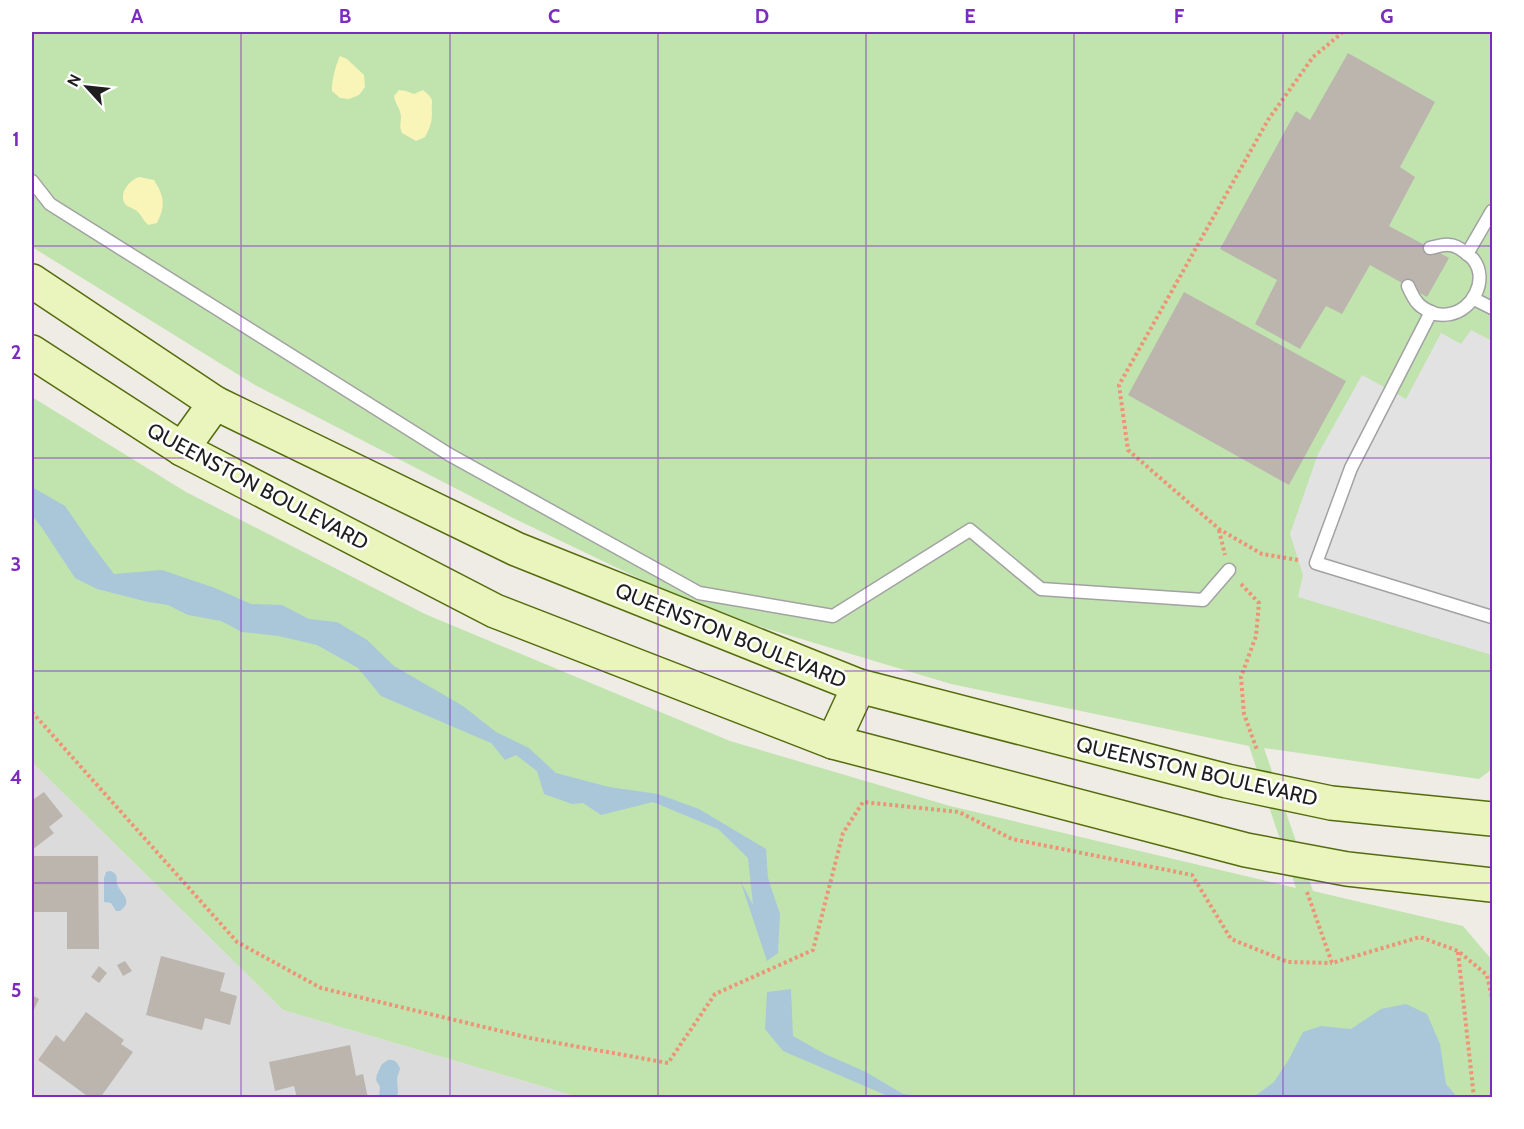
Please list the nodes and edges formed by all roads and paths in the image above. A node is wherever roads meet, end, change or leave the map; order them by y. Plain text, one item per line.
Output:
1 (1343, 32) edge
2 (32, 181) edge
3 (1492, 212) edge
4 (1430, 248) dead end
5 (1467, 254) junction
6 (32, 281) edge
7 (1408, 286) dead end
8 (1474, 298) junction
9 (1492, 308) edge
10 (1431, 312) junction
11 (32, 352) edge
12 (215, 403) junction
13 (182, 449) junction
14 (1219, 529) junction
15 (1316, 563) junction
16 (1229, 570) junction
17 (1492, 617) edge
18 (859, 686) junction
19 (32, 712) edge
20 (833, 742) junction
21 (1257, 750) dead end
22 (1492, 819) edge
23 (1492, 885) edge
24 (1305, 886) dead end
25 (1458, 951) junction
26 (1332, 963) junction
27 (1492, 998) edge
28 (1474, 1098) edge

1 - 14 path
2 - 16 lane
3 - 5 lane
4 - 5 lane
5 - 8 lane
6 - 12 main road, QUEENSTON BOULEVARD
7 - 10 lane
8 - 9 lane
8 - 10 lane
10 - 15 lane
11 - 13 main road, QUEENSTON BOULEVARD
12 - 13 main road
12 - 18 main road, QUEENSTON BOULEVARD
13 - 20 main road, QUEENSTON BOULEVARD
14 - 15 path
14 - 16 path
15 - 17 lane
16 - 21 path
18 - 20 main road
18 - 22 main road, QUEENSTON BOULEVARD
19 - 26 path
20 - 23 main road, QUEENSTON BOULEVARD
24 - 26 path
25 - 26 path
25 - 27 path
25 - 28 path

